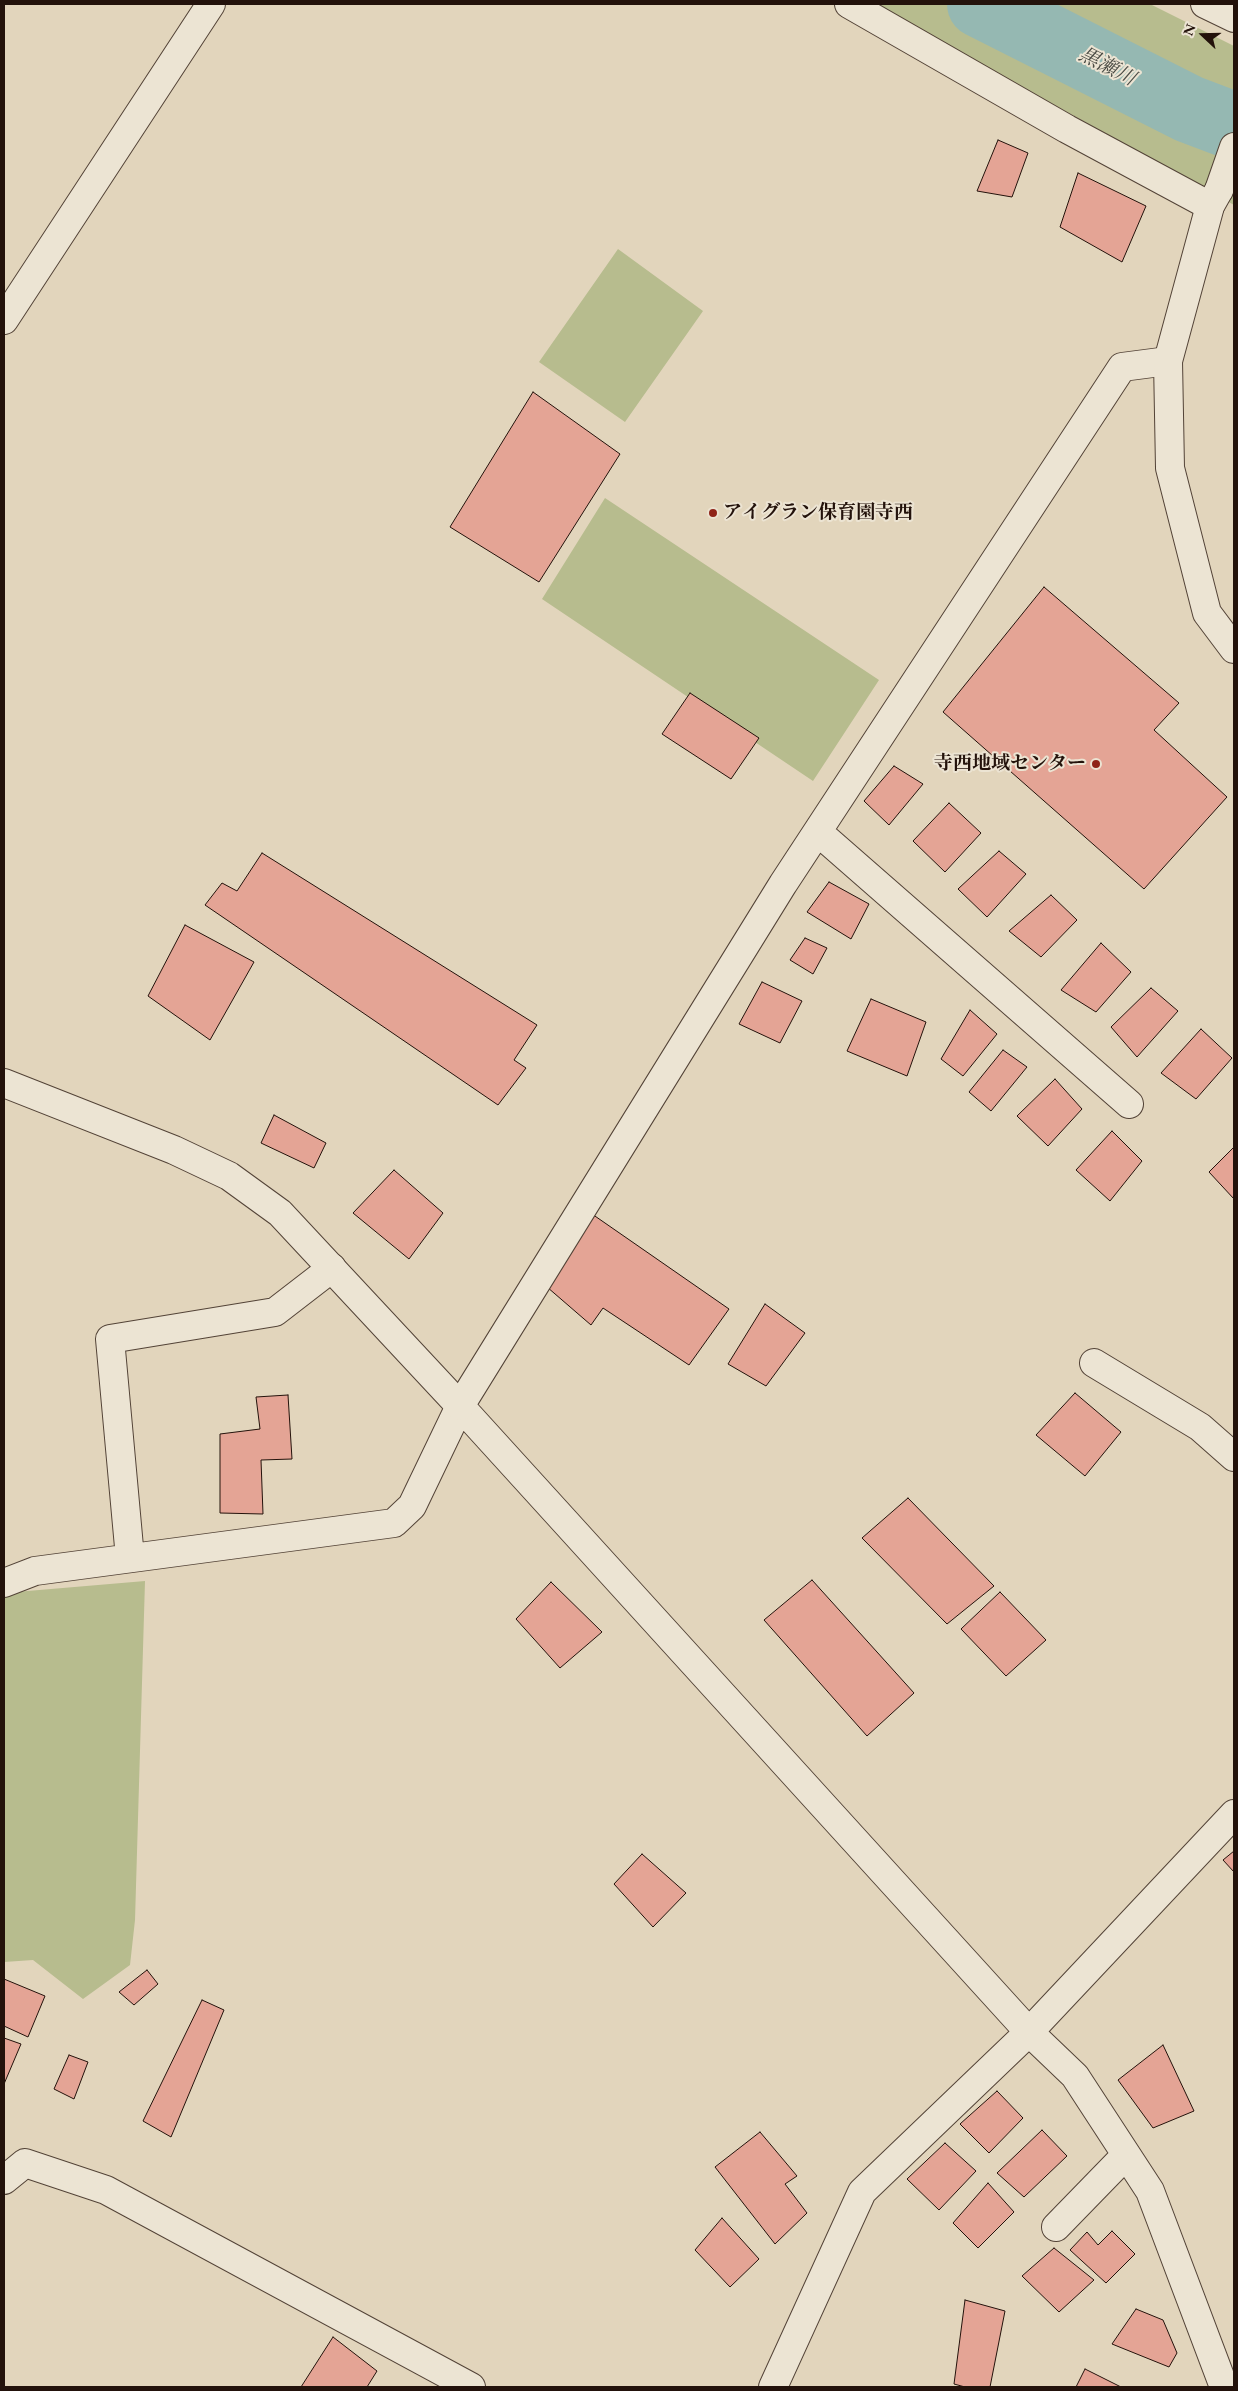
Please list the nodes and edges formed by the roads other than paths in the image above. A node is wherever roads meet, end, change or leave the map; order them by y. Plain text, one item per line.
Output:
1 (211, 4) edge
2 (849, 4) edge
3 (1204, 4) edge
4 (1234, 18) edge
5 (1234, 147) edge
6 (1214, 198) junction
7 (4, 320) edge
8 (1168, 361) junction
9 (1234, 649) edge
10 (818, 832) junction
11 (4, 1083) edge
12 (1129, 1104) dead end
13 (332, 1268) junction
14 (1094, 1363) dead end
15 (460, 1406) junction
16 (1234, 1457) edge
17 (130, 1558) junction
18 (4, 1583) edge
19 (1234, 1814) edge
20 (1029, 2032) junction
21 (1126, 2155) junction
22 (4, 2180) edge
23 (1056, 2227) dead end
24 (1221, 2386) edge
25 (471, 2387) edge
26 (773, 2387) edge

1 - 7 street
2 - 6 street
3 - 4 street
5 - 6 street
6 - 8 street
8 - 9 street
8 - 10 street
10 - 12 street
10 - 15 street
11 - 13 street
13 - 15 street
13 - 17 street
14 - 16 street
15 - 17 street
15 - 20 street
17 - 18 street
19 - 20 street
20 - 21 street
20 - 26 street
21 - 23 street
21 - 24 street
22 - 25 street

